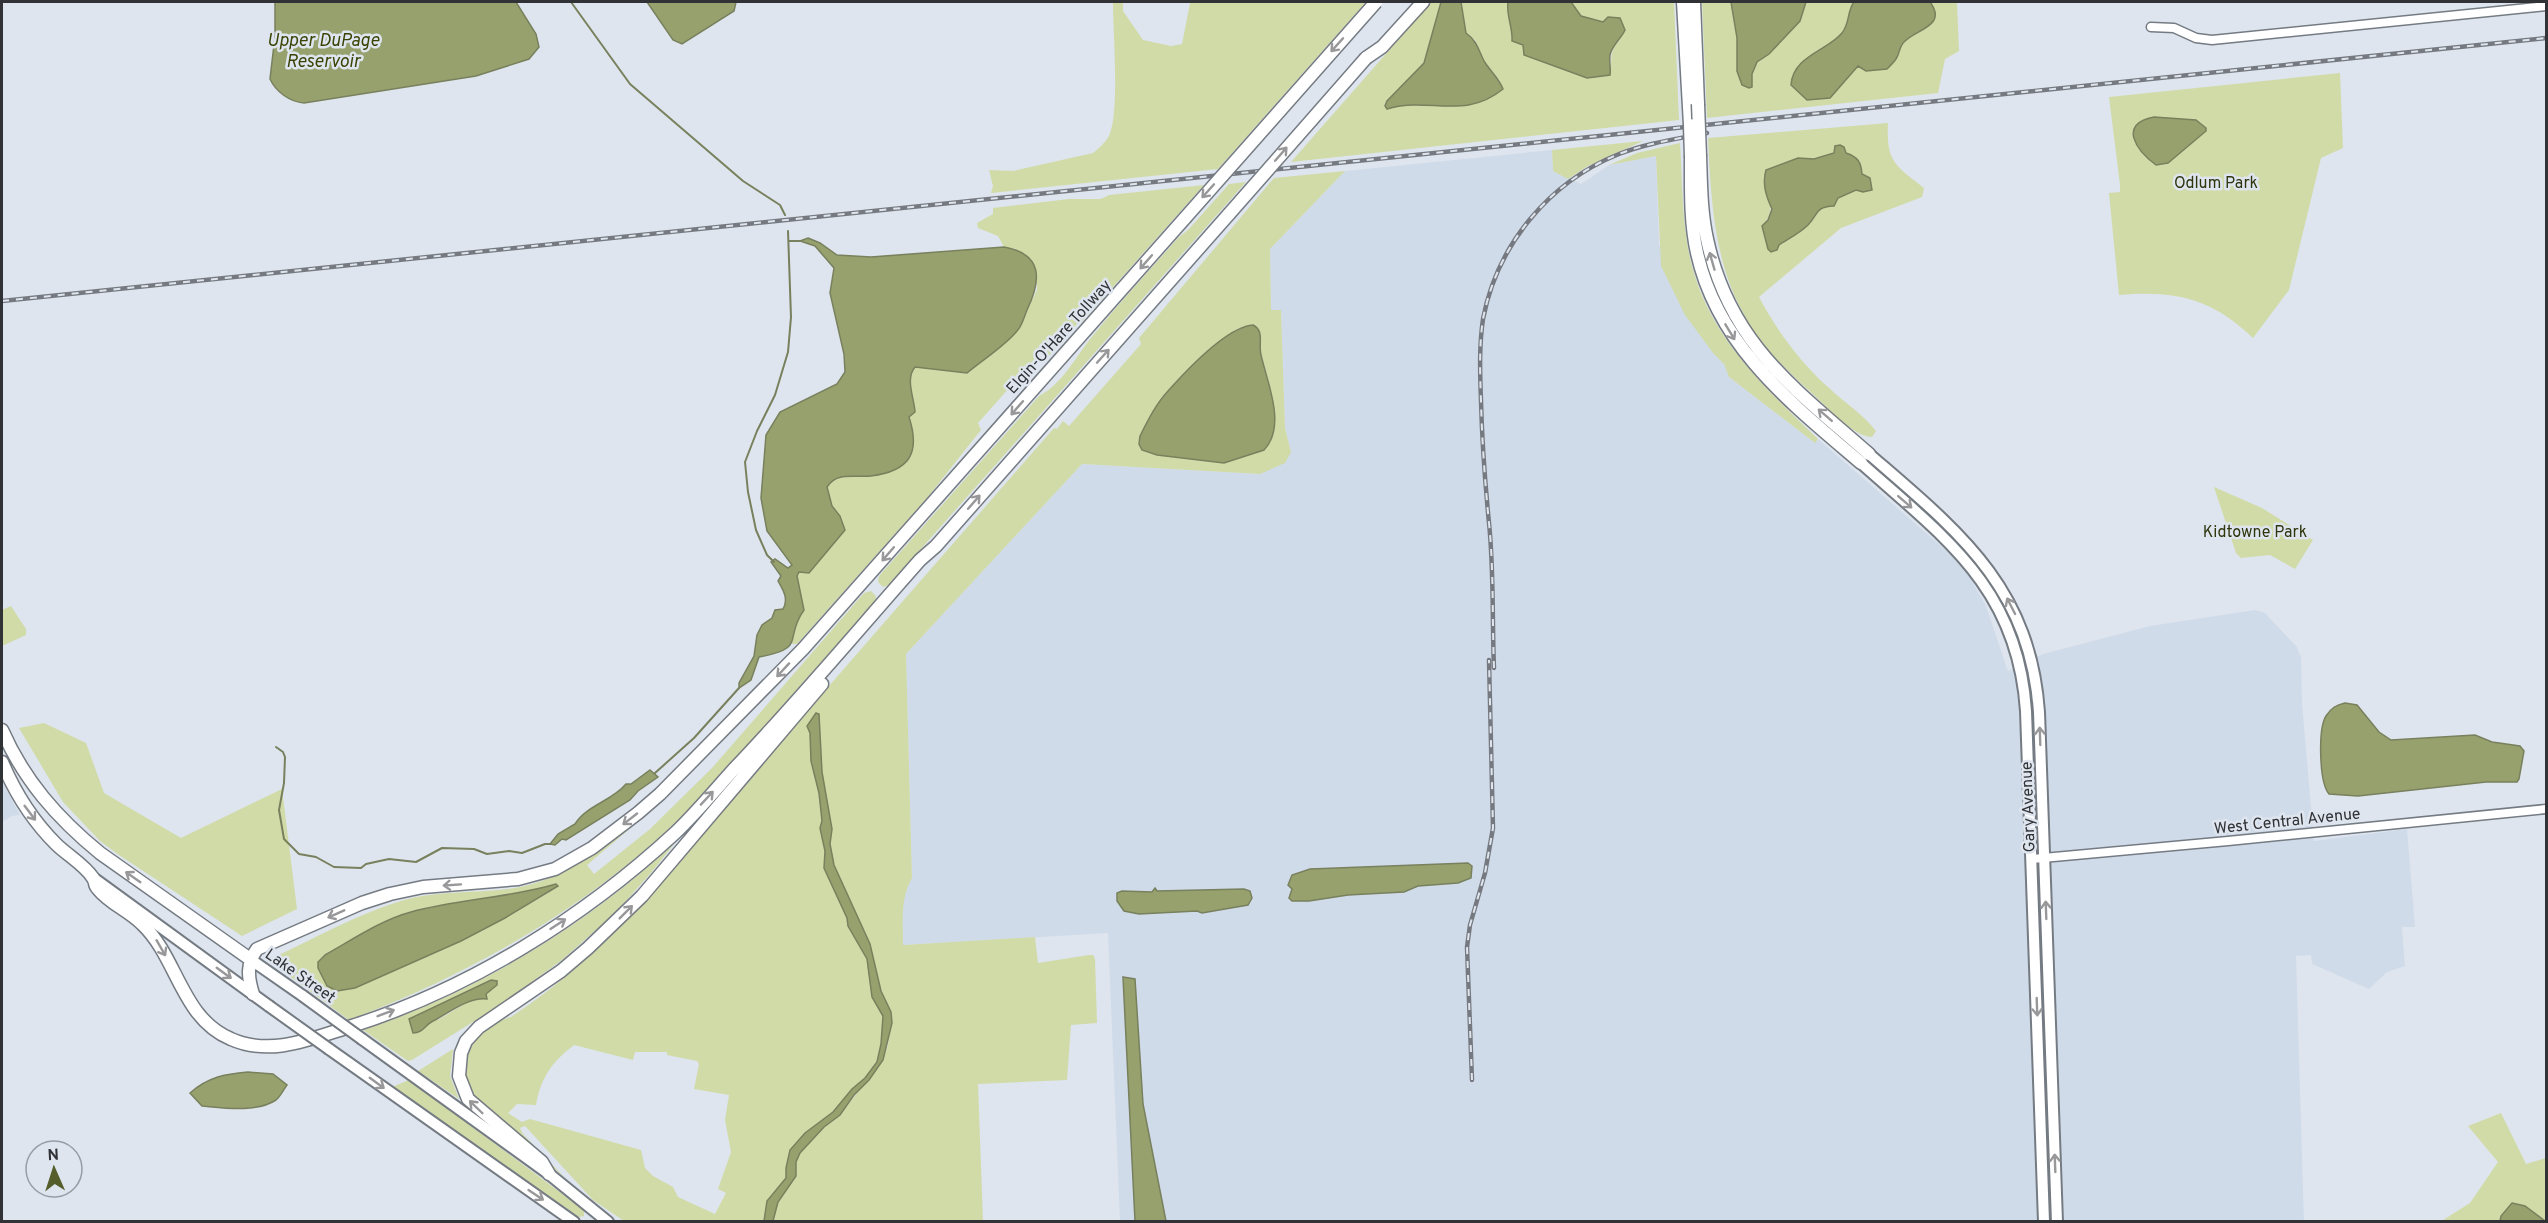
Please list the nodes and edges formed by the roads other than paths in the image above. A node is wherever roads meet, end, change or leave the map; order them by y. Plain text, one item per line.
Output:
1 (1376, 2) edge
2 (1415, 2) edge
3 (1423, 2) edge
4 (1683, 2) edge
5 (1694, 2) edge
6 (2547, 6) edge
7 (2151, 27) dead end
8 (1366, 57) junction
9 (1693, 105) junction
10 (1865, 459) junction
11 (936, 546) junction
12 (2, 730) edge
13 (2, 762) edge
14 (2547, 808) edge
15 (2044, 858) junction
16 (2031, 859) junction
17 (92, 877) junction
18 (250, 959) junction
19 (253, 994) junction
20 (549, 1174) junction
21 (601, 1219) edge
22 (574, 1221) edge
23 (2044, 1221) edge
24 (2056, 1221) edge

1 -> 18 highway, Elgin-O'Hare Tollway, bridge
2 - 8 highway
3 - 8 highway
4 - 9 highway
5 - 9 highway
6 - 7 street
11 -> 8 highway, bridge
9 - 10 highway, bridge
15 -> 10 main road, Gary Avenue
10 -> 16 main road, Gary Avenue
17 -> 11 highway
20 -> 11 highway
18 -> 12 highway, Lake Street
13 -> 17 highway
14 - 15 street, West Central Avenue
15 - 16 street, West Central Avenue
24 -> 15 main road, Gary Avenue
16 -> 23 main road, Gary Avenue
17 -> 19 main road
18 - 19 highway
18 - 20 main road, Lake Street, bridge
19 -> 22 main road, bridge
20 - 21 main road, Lake Street

